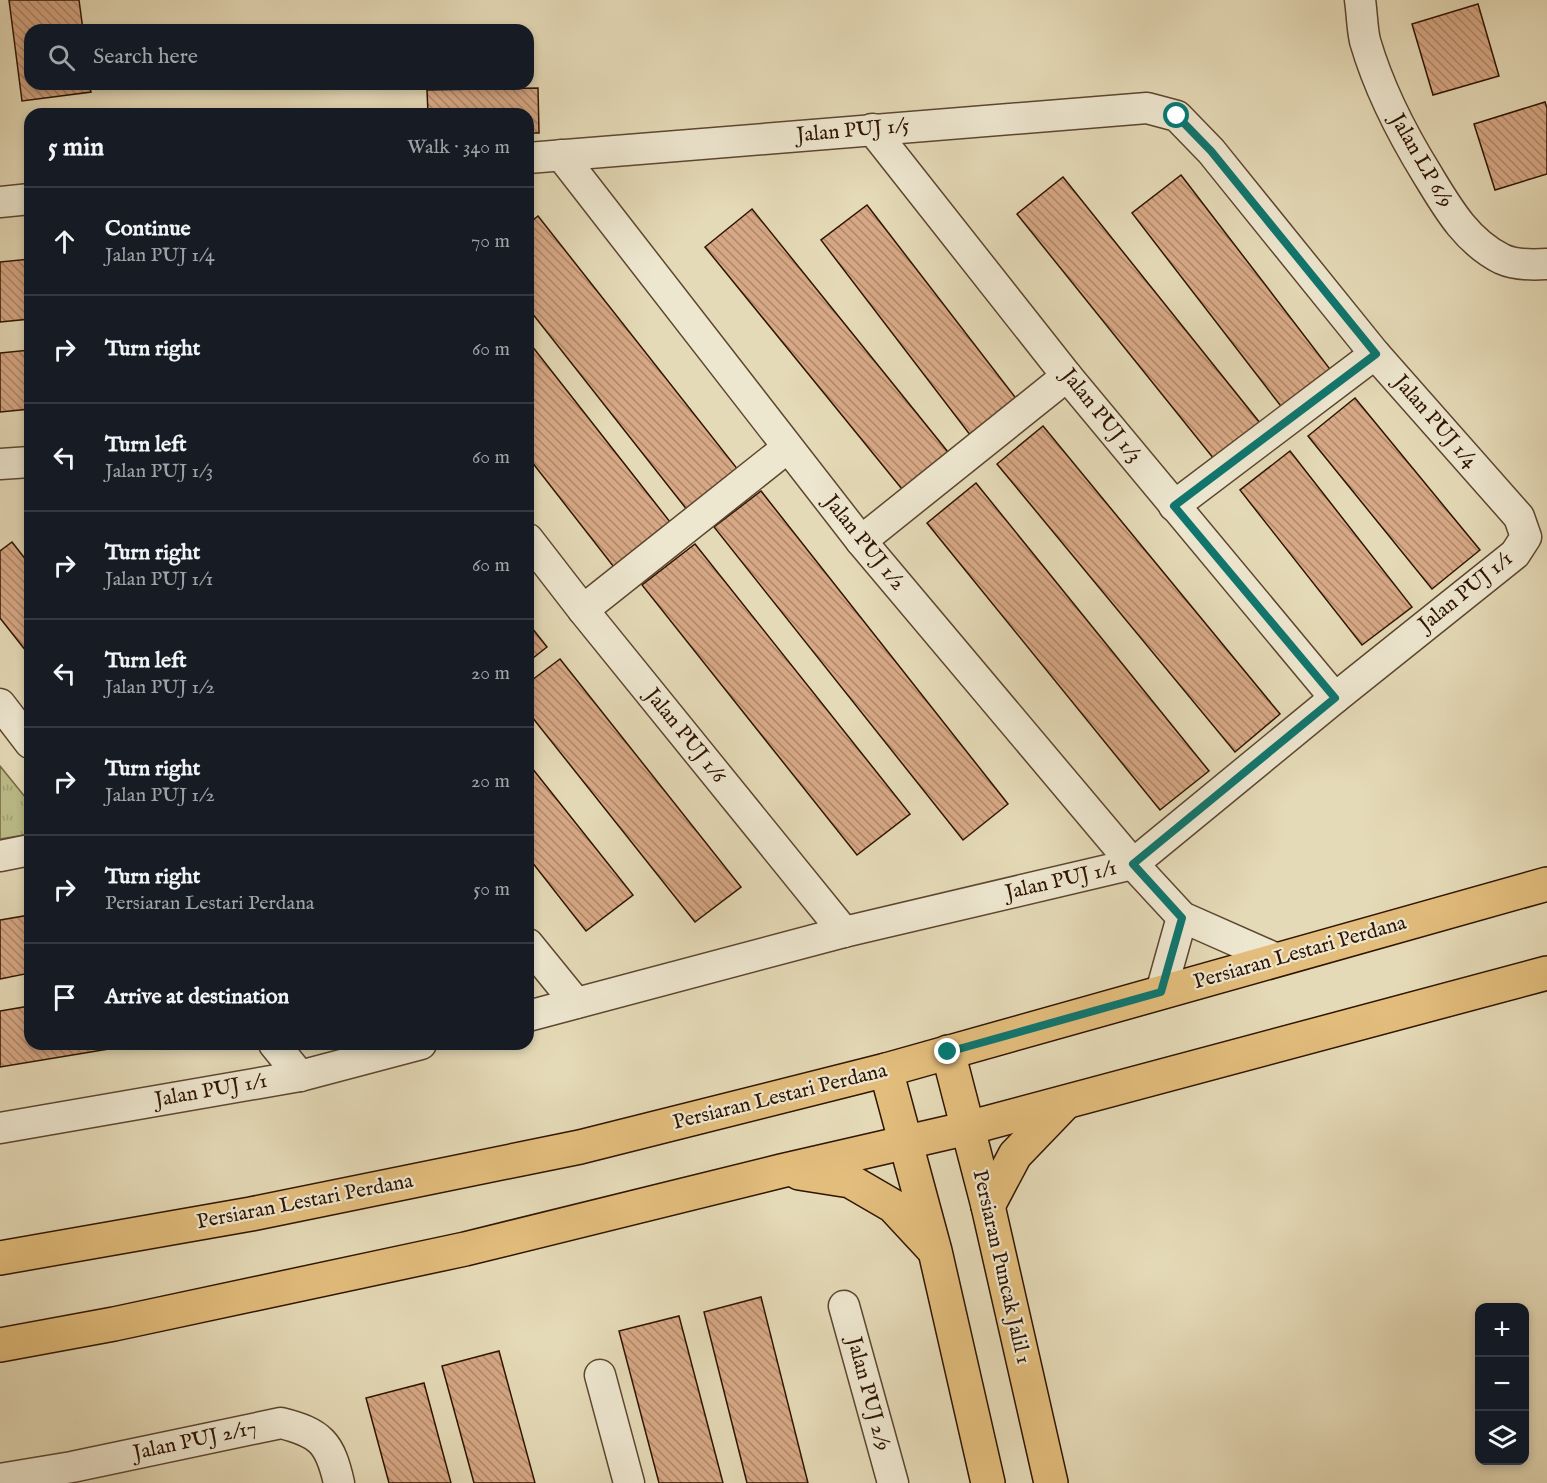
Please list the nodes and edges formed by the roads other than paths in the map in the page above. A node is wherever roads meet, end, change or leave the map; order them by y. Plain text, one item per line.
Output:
1 (1360, 0) edge
2 (1177, 116) joint
3 (873, 129) junction
4 (561, 155) junction
5 (534, 157) edge
6 (24, 200) edge
7 (0, 202) edge
8 (1547, 264) edge
9 (1376, 354) junction
10 (1067, 376) junction
11 (787, 448) junction
12 (24, 462) edge
13 (0, 464) edge
14 (1174, 506) junction
15 (1526, 537) joint
16 (861, 541) junction
17 (534, 547) edge
18 (584, 610) junction
19 (1335, 698) junction
20 (0, 704) edge
21 (24, 735) edge
22 (24, 851) edge
23 (0, 856) edge
24 (1133, 864) junction
25 (1547, 884) edge
26 (1182, 918) junction
27 (844, 932) junction
28 (534, 951) edge
29 (1276, 959) junction
30 (1547, 973) edge
31 (1161, 992) junction
32 (576, 1003) junction
33 (534, 1014) edge
34 (279, 1050) edge
35 (398, 1050) edge
36 (948, 1052) junction
37 (886, 1070) junction
38 (300, 1076) junction
39 (1066, 1101) junction
40 (0, 1128) edge
41 (968, 1128) junction
42 (906, 1141) junction
43 (781, 1171) junction
44 (988, 1206) junction
45 (935, 1251) junction
46 (0, 1258) edge
47 (844, 1306) dead end
48 (0, 1345) edge
49 (600, 1375) dead end
50 (74, 1475) edge
51 (337, 1475) edge
52 (0, 1479) edge
53 (629, 1483) edge
54 (893, 1483) edge
55 (988, 1483) edge
56 (1051, 1483) edge

1 - 8 street, Jalan LP 6/9
2 - 3 street, Jalan PUJ 1/5
2 - 9 street, Jalan PUJ 1/4
3 - 4 street, Jalan PUJ 1/5
3 - 10 street, Jalan PUJ 1/3
4 - 5 street, Jalan PUJ 1/5
4 - 11 street, Jalan PUJ 1/2
6 - 7 street
9 - 14 street
9 - 15 street, Jalan PUJ 1/4
10 - 14 street, Jalan PUJ 1/3
10 - 16 street
11 - 16 street, Jalan PUJ 1/2
11 - 18 street
12 - 13 street
14 - 19 street, Jalan PUJ 1/3
15 - 19 street, Jalan PUJ 1/1
16 - 24 street, Jalan PUJ 1/2
17 - 18 street, Jalan PUJ 1/6
18 - 27 street, Jalan PUJ 1/6
19 - 24 street, Jalan PUJ 1/1
20 - 21 street
22 - 23 street
24 - 26 street, Jalan PUJ 1/2
24 - 27 street, Jalan PUJ 1/1
25 - 29 main road, Persiaran Lestari Perdana
26 - 29 street, Jalan PUJ 1/2
26 - 31 street
27 - 32 street, Jalan PUJ 1/1
28 - 32 street
29 - 31 main road, Persiaran Lestari Perdana
30 - 39 main road
31 - 36 main road, Persiaran Lestari Perdana
32 - 33 street, Jalan PUJ 1/1
34 - 38 street
35 - 38 street, Jalan PUJ 1/1
36 - 37 main road, Persiaran Lestari Perdana
36 - 41 main road, Persiaran Puncak Jalil 1
37 - 42 main road
37 - 46 main road, Persiaran Lestari Perdana
38 - 40 street, Jalan PUJ 1/1
39 - 41 main road
39 - 44 main road
41 - 42 main road
41 - 44 main road, Persiaran Puncak Jalil 1
42 - 43 main road
42 - 45 main road
43 - 45 main road
43 - 48 main road
44 - 56 main road, Persiaran Puncak Jalil 1
45 - 55 main road
47 - 54 street, Jalan PUJ 2/9
49 - 53 street
50 - 51 street, Jalan PUJ 2/17
50 - 52 street, Jalan PUJ 2/17

